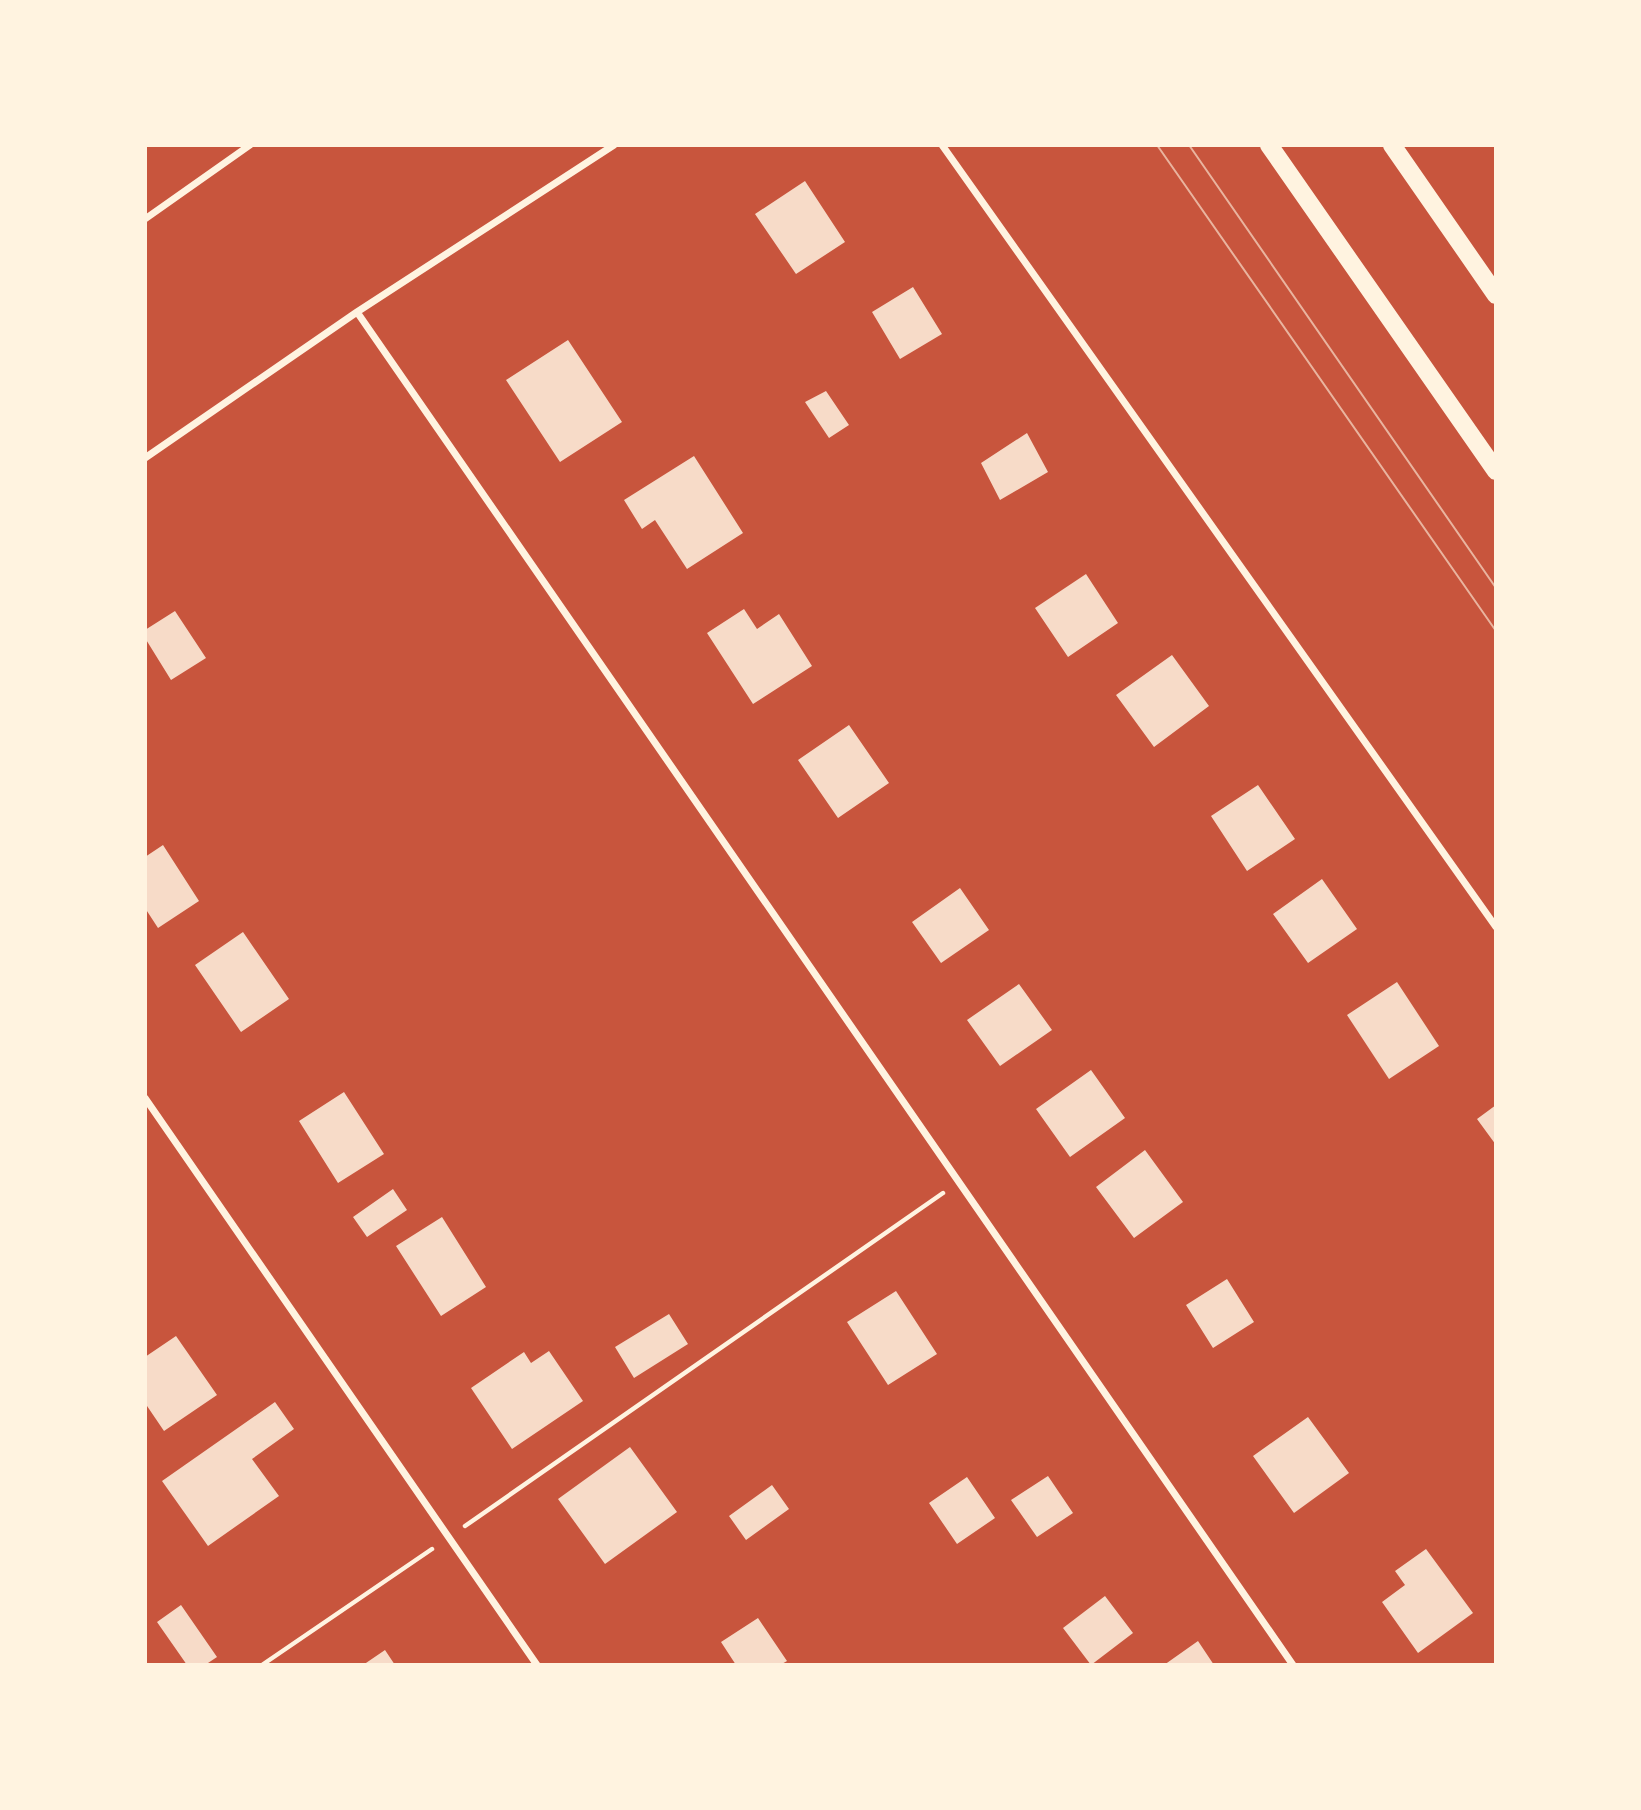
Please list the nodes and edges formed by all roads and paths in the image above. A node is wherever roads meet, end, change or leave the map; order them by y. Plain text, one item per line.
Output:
1 (250, 145) edge
2 (614, 145) edge
3 (942, 145) edge
4 (1269, 145) edge
5 (1392, 145) edge
6 (238, 148) edge
7 (145, 219) edge
8 (1496, 295) edge
9 (357, 312) junction
10 (145, 458) edge
11 (1496, 471) edge
12 (1496, 927) edge
13 (145, 1098) edge
14 (960, 1182) junction
15 (449, 1537) junction
16 (262, 1665) edge
17 (537, 1665) edge
18 (1293, 1665) edge

1 - 6 street
2 - 9 street
3 - 12 street
4 - 11 main road
5 - 8 main road
6 - 7 street
9 - 10 street
9 - 14 street
13 - 15 street
14 - 15 path
14 - 18 street
15 - 16 path
15 - 17 street

